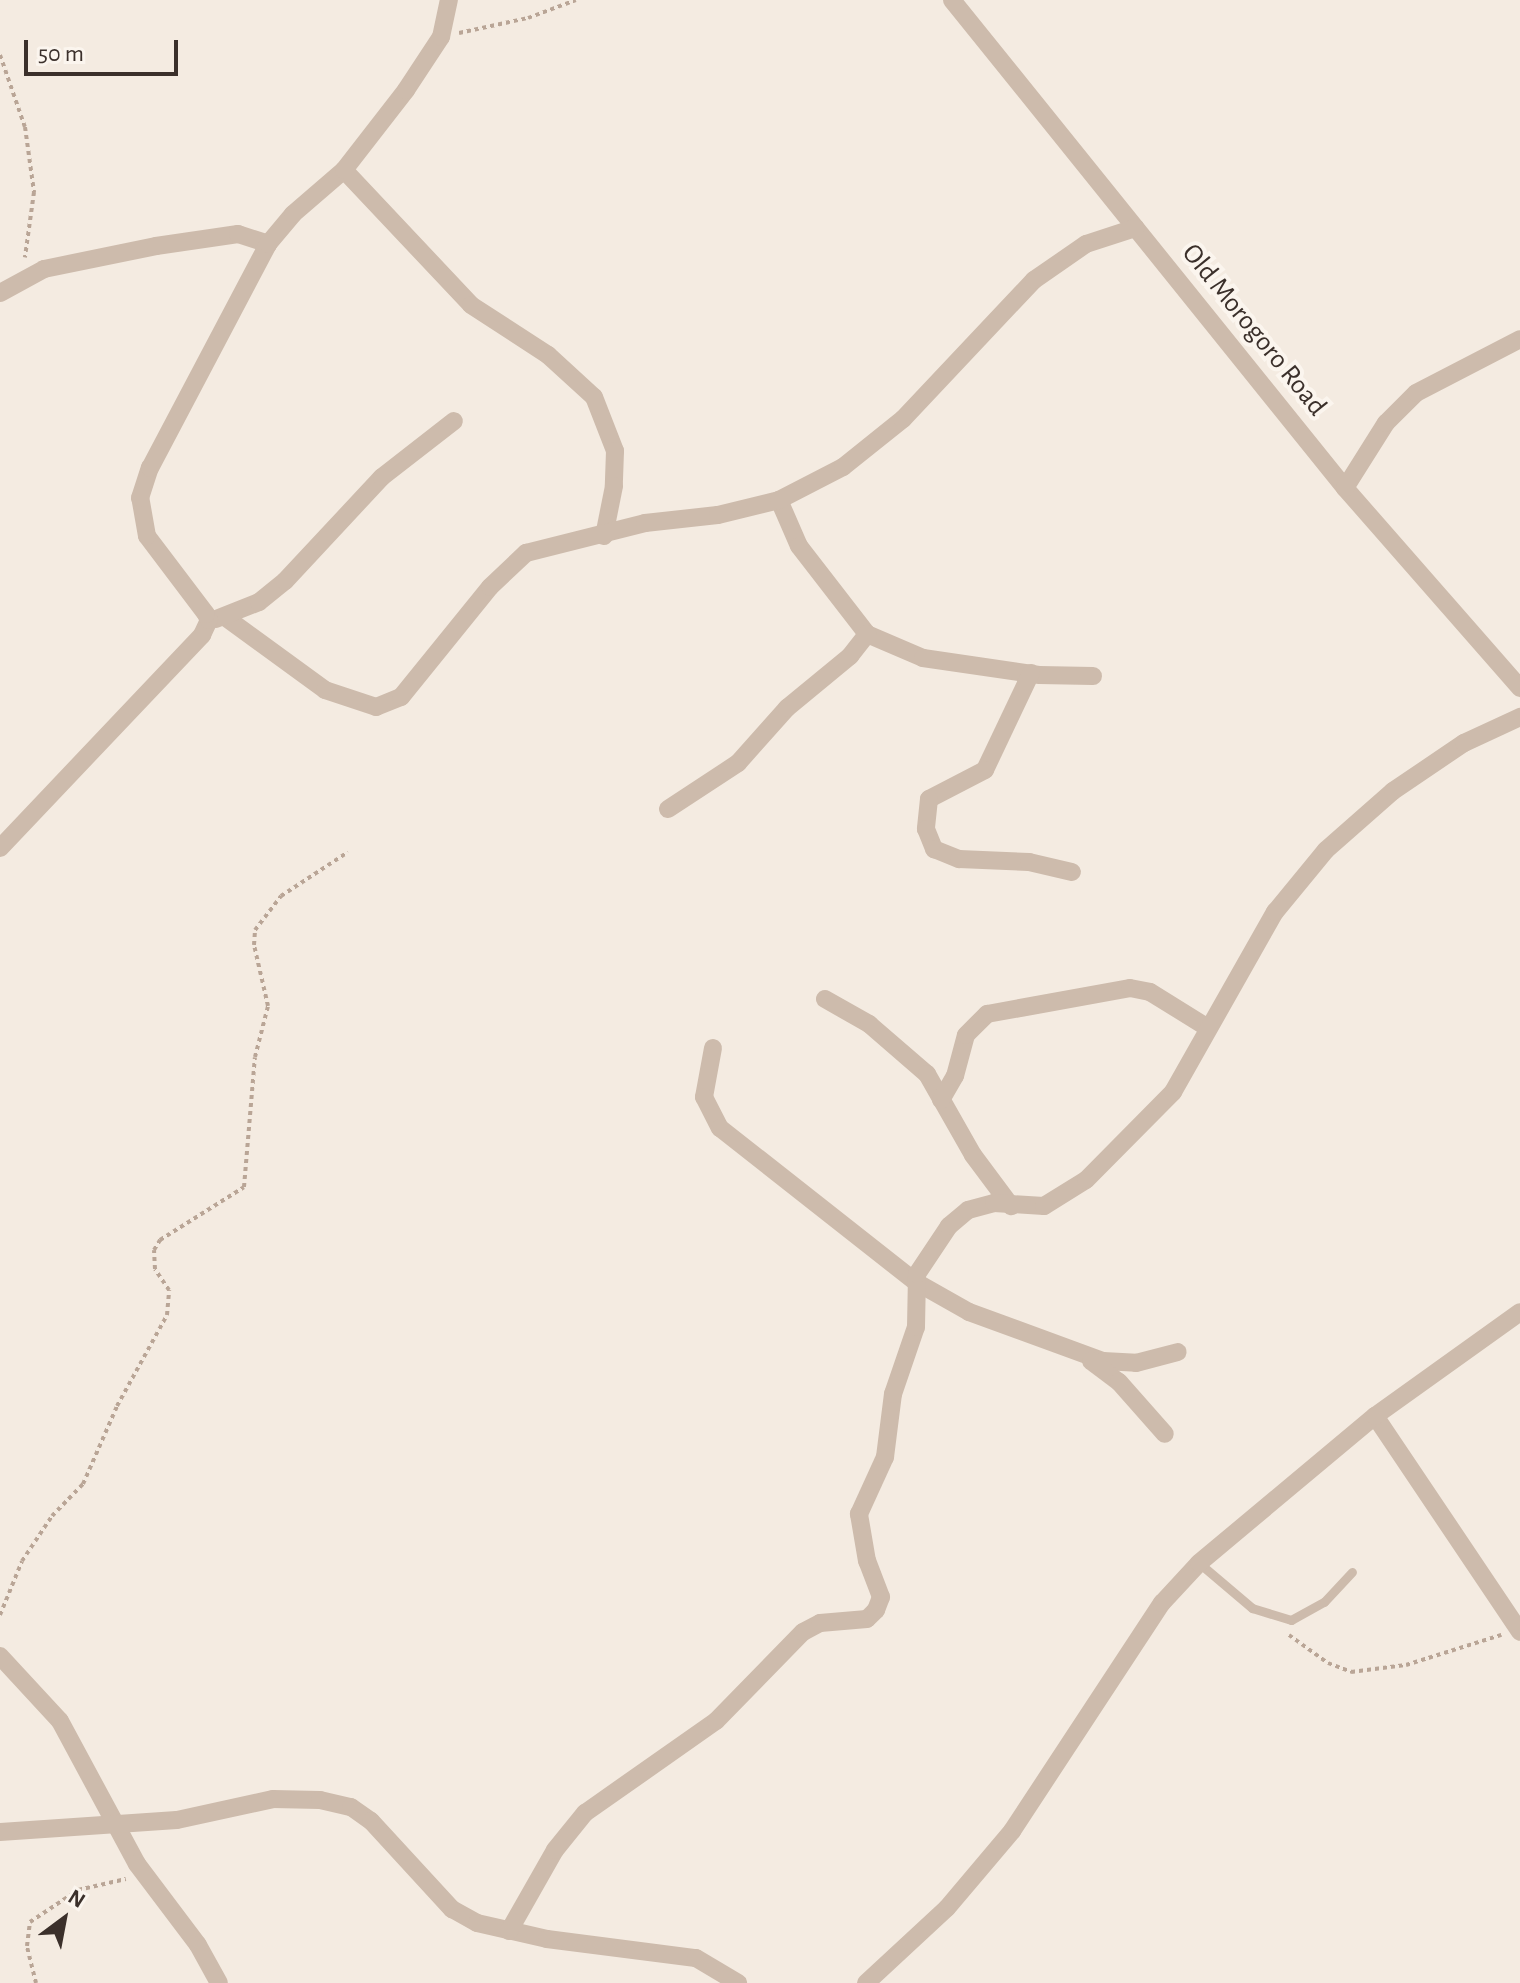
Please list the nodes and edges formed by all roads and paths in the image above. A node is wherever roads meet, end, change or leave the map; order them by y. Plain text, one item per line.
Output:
1 (449, 0) edge
2 (576, 0) edge
3 (952, 0) edge
4 (441, 37) junction
5 (0, 55) edge
6 (344, 170) junction
7 (1135, 228) junction
8 (268, 244) junction
9 (19, 283) junction
10 (0, 293) edge
11 (1520, 339) edge
12 (454, 421) dead end
13 (1345, 488) junction
14 (779, 500) junction
15 (604, 536) junction
16 (217, 619) junction
17 (867, 634) junction
18 (1031, 673) junction
19 (1093, 676) dead end
20 (1520, 688) edge
21 (1520, 717) edge
22 (668, 809) dead end
23 (0, 848) edge
24 (348, 852) dead end
25 (1072, 872) dead end
26 (825, 999) dead end
27 (1208, 1028) junction
28 (713, 1048) dead end
29 (941, 1100) junction
30 (1011, 1206) junction
31 (916, 1282) junction
32 (1520, 1312) edge
33 (1178, 1352) dead end
34 (1083, 1354) junction
35 (1375, 1416) junction
36 (1165, 1434) dead end
37 (1199, 1563) junction
38 (1352, 1572) dead end
39 (1252, 1608) junction
40 (0, 1615) edge
41 (1519, 1631) edge
42 (0, 1656) edge
43 (116, 1822) junction
44 (0, 1832) edge
45 (137, 1864) junction
46 (509, 1931) junction
47 (36, 1983) edge
48 (219, 1983) edge
49 (738, 1983) edge
50 (866, 1983) edge

1 - 4 street
2 - 4 path
3 - 7 street, Old Morogoro Road
4 - 6 street
5 - 9 path
6 - 8 street
6 - 15 street
7 - 13 street, Old Morogoro Road
7 - 14 street
8 - 9 street
8 - 16 street
9 - 10 street
11 - 13 street
12 - 16 street
13 - 20 street, Old Morogoro Road
14 - 15 street
14 - 17 street
15 - 16 street
16 - 23 street
17 - 18 street
17 - 22 street
18 - 19 street
18 - 25 street
21 - 27 street
24 - 40 path
26 - 29 street
27 - 29 street
27 - 30 street
28 - 31 street
29 - 30 street
30 - 31 street
31 - 34 street
31 - 46 street
32 - 35 street
33 - 34 street
34 - 36 street
35 - 37 street
35 - 41 street
37 - 39 lane
37 - 50 street
38 - 39 lane
39 - 41 path
42 - 43 street
43 - 44 street
43 - 45 street
43 - 46 street
45 - 47 path
45 - 48 street
46 - 49 street

